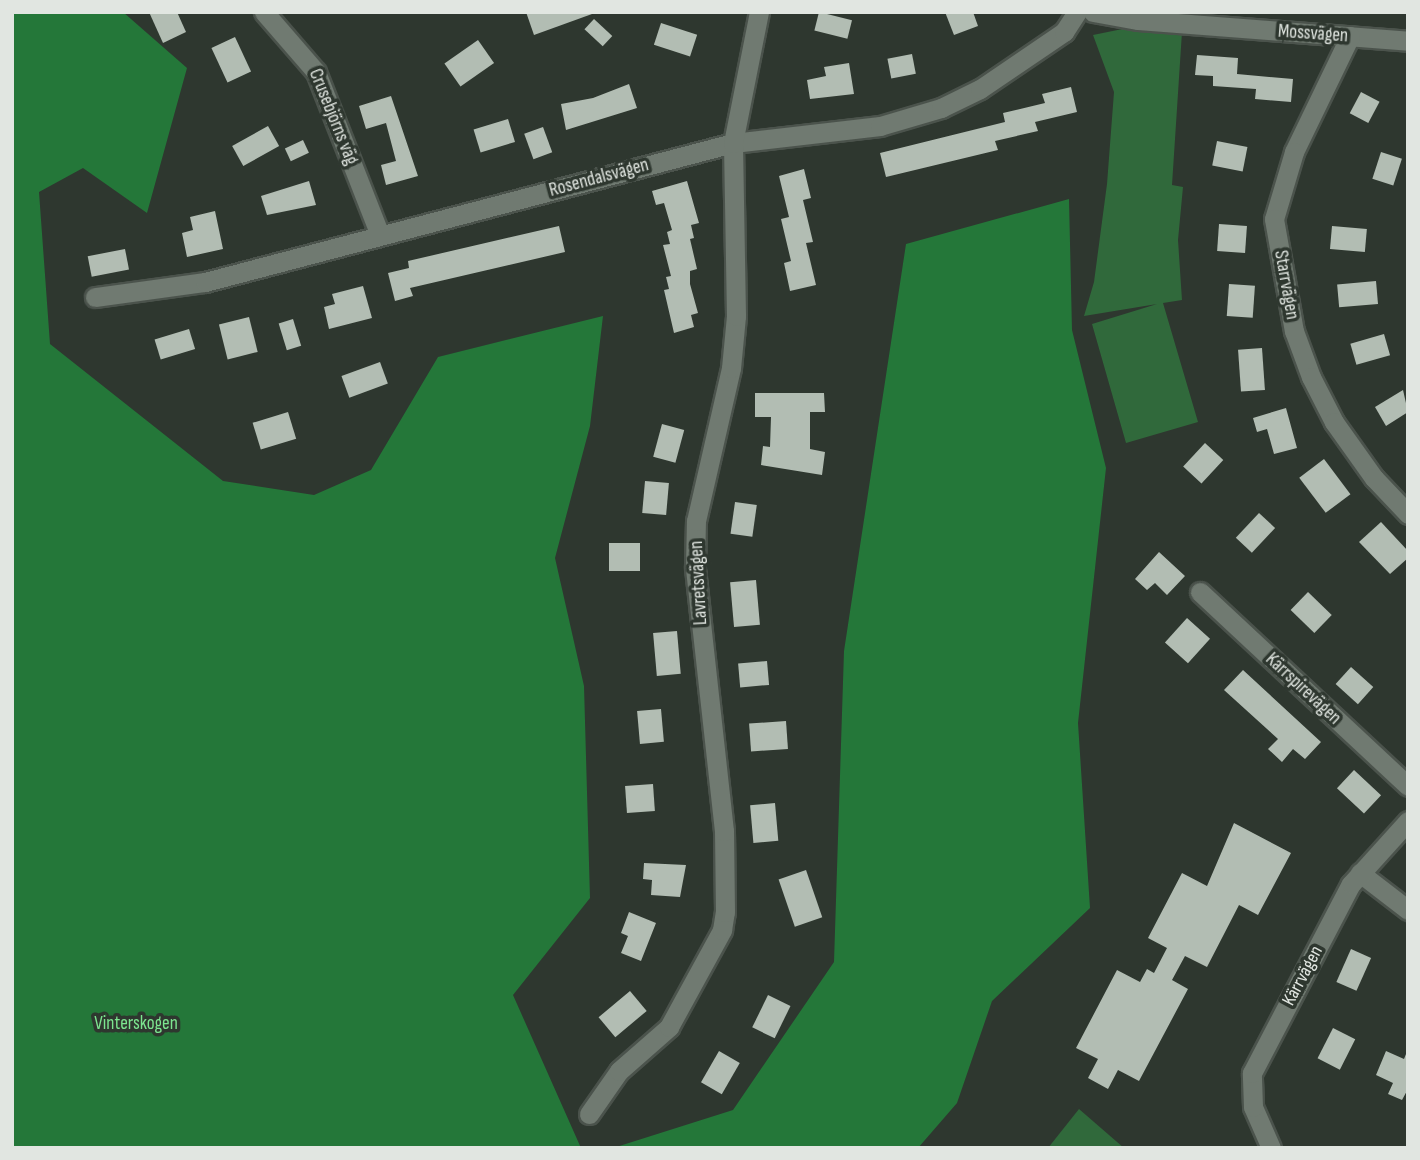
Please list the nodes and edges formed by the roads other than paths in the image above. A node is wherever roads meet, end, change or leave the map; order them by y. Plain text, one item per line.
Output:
1 (264, 12) edge
2 (758, 12) edge
3 (1077, 12) edge
4 (1093, 12) edge
5 (1350, 36) junction
6 (1408, 41) edge
7 (733, 143) junction
8 (380, 235) junction
9 (95, 297) dead end
10 (1408, 514) edge
11 (1200, 592) dead end
12 (1408, 786) edge
13 (1408, 821) edge
14 (1360, 873) junction
15 (1408, 910) edge
16 (589, 1114) dead end
17 (1271, 1148) edge

1 - 8 street, Crusebjörns väg
2 - 7 street, Lavretsvägen
3 - 7 street, Rosendalsvägen
4 - 5 street, Mossvägen
5 - 6 street, Mossvägen
5 - 10 street, Starrvägen
7 - 8 street, Rosendalsvägen
7 - 16 street, Lavretsvägen
8 - 9 street, Rosendalsvägen
11 - 12 street, Kärrspirevägen
13 - 14 street, Kärrvägen
14 - 15 street
14 - 17 street, Kärrvägen

